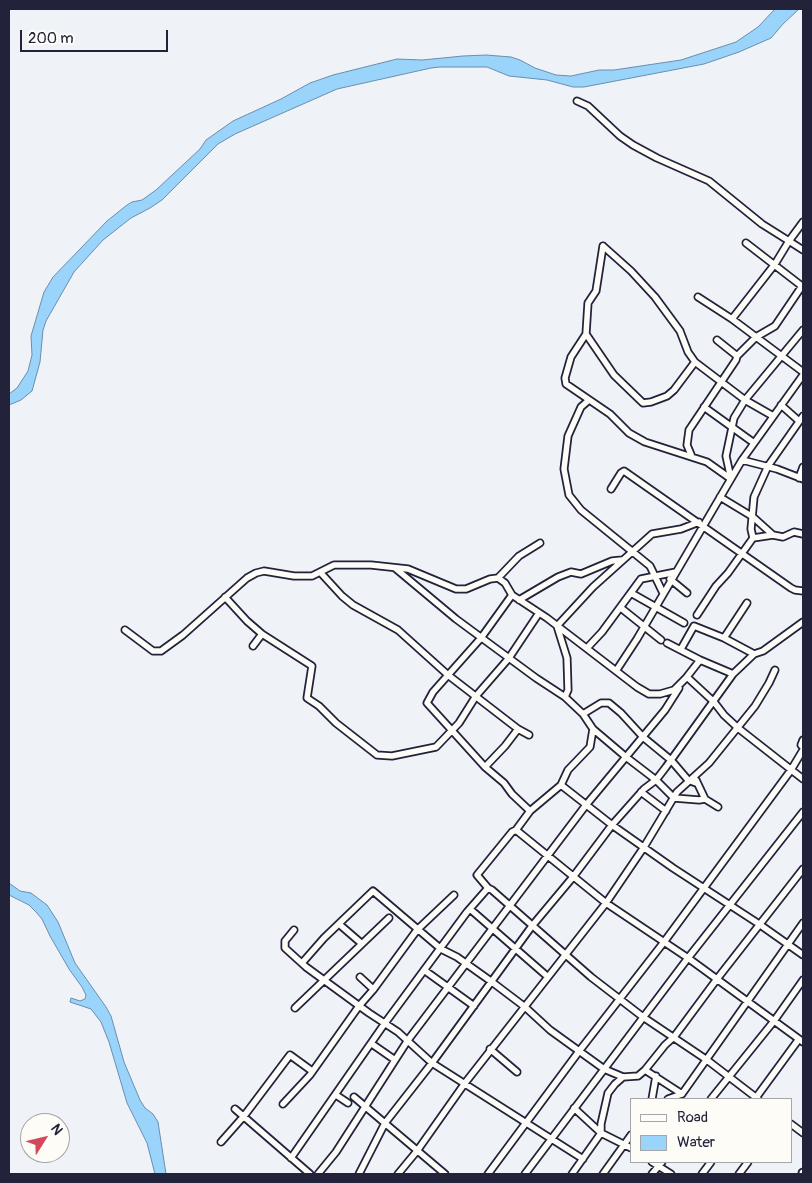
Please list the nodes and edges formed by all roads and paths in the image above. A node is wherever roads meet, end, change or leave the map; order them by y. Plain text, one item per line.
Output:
1 (577, 101) dead end
2 (803, 222) edge
3 (789, 241) junction
4 (746, 243) dead end
5 (803, 250) edge
6 (775, 264) junction
7 (803, 286) edge
8 (698, 296) dead end
9 (732, 319) junction
10 (803, 330) edge
11 (586, 334) junction
12 (756, 338) junction
13 (717, 340) dead end
14 (737, 356) junction
15 (781, 356) junction
16 (695, 362) junction
17 (803, 373) edge
18 (721, 381) junction
19 (589, 400) junction
20 (746, 400) junction
21 (781, 405) junction
22 (704, 407) junction
23 (774, 416) junction
24 (801, 418) edge
25 (731, 426) junction
26 (754, 443) junction
27 (692, 457) junction
28 (742, 460) junction
29 (768, 466) junction
30 (803, 467) edge
31 (801, 478) edge
32 (730, 479) junction
33 (612, 489) dead end
34 (720, 497) junction
35 (753, 517) junction
36 (701, 524) junction
37 (803, 534) edge
38 (773, 535) junction
39 (753, 538) junction
40 (540, 543) dead end
41 (633, 551) junction
42 (743, 554) junction
43 (624, 560) junction
44 (394, 567) junction
45 (320, 572) junction
46 (676, 572) junction
47 (658, 576) junction
48 (498, 578) junction
49 (671, 580) junction
50 (803, 591) edge
51 (631, 593) junction
52 (663, 593) junction
53 (687, 593) dead end
54 (512, 595) junction
55 (225, 597) junction
56 (519, 600) junction
57 (747, 603) dead end
58 (621, 608) junction
59 (655, 608) junction
60 (539, 613) junction
61 (697, 615) dead end
62 (803, 622) edge
63 (684, 623) dead end
64 (557, 626) junction
65 (644, 627) junction
66 (125, 630) dead end
67 (262, 634) junction
68 (482, 638) junction
69 (724, 638) junction
70 (253, 646) dead end
71 (587, 648) junction
72 (681, 649) junction
73 (754, 654) junction
74 (508, 658) junction
75 (700, 660) junction
76 (774, 670) dead end
77 (616, 671) junction
78 (733, 674) junction
79 (448, 675) junction
80 (687, 677) junction
81 (476, 696) junction
82 (565, 697) junction
83 (714, 702) junction
84 (583, 714) junction
85 (738, 728) junction
86 (518, 729) junction
87 (593, 729) junction
88 (451, 731) junction
89 (529, 735) dead end
90 (643, 737) junction
91 (803, 740) edge
92 (803, 748) edge
93 (626, 758) junction
94 (671, 760) junction
95 (485, 767) junction
96 (791, 770) junction
97 (691, 778) junction
98 (803, 779) edge
99 (656, 780) junction
100 (696, 783) dead end
101 (561, 785) junction
102 (641, 792) junction
103 (674, 798) junction
104 (705, 799) junction
105 (586, 805) junction
106 (718, 807) dead end
107 (530, 810) junction
108 (666, 811) junction
109 (803, 812) edge
110 (612, 825) junction
111 (516, 830) junction
112 (644, 847) junction
113 (548, 857) junction
114 (803, 869) edge
115 (573, 877) junction
116 (704, 887) junction
117 (488, 888) junction
118 (454, 895) dead end
119 (606, 902) junction
120 (730, 905) junction
121 (509, 906) junction
122 (470, 909) junction
123 (389, 918) dead end
124 (803, 923) edge
125 (339, 924) junction
126 (759, 924) junction
127 (532, 926) junction
128 (492, 928) junction
129 (294, 930) dead end
130 (417, 930) junction
131 (664, 942) junction
132 (361, 944) junction
133 (788, 944) junction
134 (516, 948) junction
135 (441, 949) junction
136 (564, 955) junction
137 (803, 955) edge
138 (688, 958) junction
139 (302, 963) junction
140 (465, 963) junction
141 (424, 970) junction
142 (360, 977) dead end
143 (548, 977) junction
144 (717, 979) junction
145 (323, 980) junction
146 (803, 980) edge
147 (492, 982) junction
148 (448, 987) junction
149 (373, 988) junction
150 (620, 1000) junction
151 (748, 1002) junction
152 (359, 1006) junction
153 (474, 1006) junction
154 (525, 1007) junction
155 (295, 1008) dead end
156 (643, 1017) junction
157 (774, 1021) junction
158 (385, 1023) junction
159 (674, 1037) junction
160 (408, 1040) junction
161 (801, 1041) edge
162 (372, 1044) junction
163 (491, 1049) junction
164 (580, 1050) junction
165 (395, 1060) junction
166 (707, 1060) junction
167 (432, 1062) junction
168 (604, 1068) junction
169 (645, 1070) junction
170 (312, 1071) junction
171 (517, 1072) dead end
172 (656, 1076) junction
173 (623, 1077) junction
174 (728, 1077) junction
175 (464, 1083) junction
176 (682, 1094) junction
177 (336, 1095) junction
178 (354, 1097) dead end
179 (652, 1098) edge
180 (673, 1098) edge
181 (712, 1098) edge
182 (755, 1098) edge
183 (757, 1098) edge
184 (348, 1103) dead end
185 (283, 1104) dead end
186 (364, 1106) junction
187 (574, 1108) junction
188 (235, 1109) dead end
189 (244, 1116) junction
190 (385, 1123) junction
191 (527, 1123) junction
192 (792, 1125) edge
193 (602, 1133) junction
194 (803, 1133) edge
195 (630, 1136) edge
196 (551, 1140) junction
197 (221, 1142) dead end
198 (624, 1144) junction
199 (630, 1147) edge
200 (417, 1150) junction
201 (292, 1158) junction
202 (583, 1159) junction
203 (711, 1163) edge
204 (747, 1163) edge
205 (661, 1164) edge
206 (310, 1174) edge
207 (318, 1174) edge
208 (359, 1174) edge
209 (398, 1174) edge
210 (446, 1174) edge
211 (488, 1174) edge
212 (525, 1174) edge
213 (572, 1174) edge
214 (603, 1174) edge
215 (652, 1174) edge
216 (671, 1174) edge
217 (702, 1174) edge
218 (739, 1174) edge

1 - 3 street
2 - 3 street
3 - 5 street
3 - 6 street
4 - 6 street
6 - 7 street
6 - 9 street
7 - 12 street
8 - 9 street
9 - 12 street
10 - 15 street
11 - 16 street
11 - 16 street
11 - 19 street
12 - 14 street
12 - 15 street
13 - 14 street
14 - 18 street
15 - 17 street
15 - 20 street
16 - 18 street
17 - 21 street
18 - 20 street
18 - 22 street
19 - 27 street
19 - 41 street
20 - 23 street
20 - 25 street
21 - 23 street
21 - 24 street
22 - 25 street
22 - 27 street
23 - 26 street
24 - 29 street
25 - 26 street
25 - 32 street
26 - 28 street
27 - 32 street
28 - 29 street
28 - 32 street
29 - 31 street
29 - 35 street
30 - 31 street
32 - 34 street
33 - 36 street
34 - 35 street
34 - 36 street
35 - 38 street
35 - 39 street
36 - 41 street
36 - 42 street
36 - 46 street
37 - 38 street
38 - 39 street
39 - 42 street
40 - 48 street
41 - 43 street
41 - 47 street
42 - 50 street
42 - 61 street
43 - 56 street
43 - 64 street
44 - 45 street
44 - 48 street
44 - 68 street
45 - 55 street
45 - 79 street
46 - 47 street
46 - 49 street
47 - 49 street
47 - 51 street
47 - 52 street
48 - 54 street
49 - 52 street
49 - 53 street
51 - 58 street
51 - 59 street
52 - 59 street
54 - 56 street
54 - 68 street
55 - 66 street
55 - 67 street
56 - 60 street
57 - 69 street
58 - 65 street
58 - 71 street
59 - 63 street
59 - 65 street
60 - 64 street
60 - 74 street
62 - 73 street
64 - 71 street
64 - 82 street
65 - 72 street
65 - 77 street
67 - 70 street
67 - 88 street
68 - 74 street
68 - 79 street
69 - 72 street
69 - 73 street
71 - 77 street
72 - 75 street
73 - 78 street
74 - 81 street
74 - 82 street
75 - 78 street
75 - 80 street
76 - 85 street
77 - 80 street
78 - 83 street
79 - 81 street
79 - 88 street
80 - 83 street
80 - 90 street
81 - 86 street
81 - 88 street
82 - 84 street
83 - 85 street
83 - 94 street
84 - 87 street
84 - 90 street
85 - 96 street
85 - 97 street
86 - 89 street
86 - 95 street
87 - 93 street
87 - 101 street
88 - 95 street
90 - 93 street
90 - 94 street
91 - 92 street
92 - 96 street
93 - 99 street
93 - 105 street
94 - 97 street
94 - 99 street
95 - 107 street
96 - 98 street
96 - 116 street
97 - 100 street
97 - 103 street
97 - 104 street
99 - 102 street
99 - 103 street
101 - 105 street
101 - 107 street
102 - 108 street
102 - 110 street
103 - 104 street
103 - 108 street
104 - 106 street
105 - 110 street
105 - 113 street
107 - 111 street
108 - 112 street
109 - 120 street
110 - 112 street
110 - 115 street
111 - 113 street
111 - 117 street
112 - 116 street
112 - 119 street
113 - 115 street
113 - 121 street
114 - 126 street
115 - 119 street
115 - 127 street
116 - 120 street
116 - 131 street
117 - 121 street
117 - 122 street
118 - 130 street
119 - 131 street
119 - 136 street
120 - 126 street
120 - 138 street
121 - 127 street
121 - 128 street
122 - 128 street
122 - 135 street
123 - 132 street
124 - 133 street
125 - 130 street
125 - 132 street
125 - 139 street
126 - 133 street
126 - 144 street
127 - 134 street
127 - 136 street
128 - 134 street
128 - 140 street
129 - 139 street
130 - 135 street
130 - 149 street
131 - 138 street
131 - 150 street
132 - 145 street
133 - 137 street
133 - 151 street
134 - 143 street
134 - 147 street
135 - 140 street
135 - 141 street
136 - 143 street
136 - 150 street
138 - 144 street
138 - 156 street
139 - 145 street
140 - 147 street
140 - 148 street
141 - 148 street
141 - 158 street
142 - 149 street
143 - 154 street
144 - 151 street
144 - 159 street
145 - 152 street
145 - 155 street
146 - 157 street
147 - 153 street
147 - 154 street
148 - 153 street
148 - 160 street
149 - 152 street
150 - 156 street
150 - 164 street
151 - 157 street
151 - 166 street
152 - 158 street
152 - 170 street
153 - 167 street
154 - 163 street
154 - 164 street
156 - 159 street
156 - 168 street
157 - 161 street
157 - 174 street
158 - 160 street
158 - 162 street
159 - 166 street
159 - 169 street
160 - 165 street
160 - 167 street
161 - 183 street
162 - 165 street
162 - 177 street
163 - 171 street
163 - 175 street
164 - 168 street
164 - 191 street
165 - 186 street
166 - 174 street
166 - 176 street
167 - 175 street
167 - 190 street
168 - 173 street
168 - 187 street
169 - 172 street
169 - 173 street
170 - 185 street
170 - 189 street
172 - 176 street
172 - 179 street
173 - 193 street
174 - 181 street
174 - 182 street
175 - 191 street
175 - 200 street
176 - 180 street
177 - 184 street
177 - 201 street
178 - 186 street
186 - 190 street
186 - 207 street
187 - 193 street
187 - 196 street
188 - 189 street
189 - 197 street
189 - 201 street
190 - 200 street
190 - 208 street
191 - 196 street
191 - 211 street
192 - 194 street
193 - 198 street
193 - 202 street
195 - 198 street
196 - 202 street
196 - 212 street
198 - 199 street
198 - 214 street
200 - 209 street
200 - 210 street
201 - 206 street
202 - 213 street
203 - 217 street
204 - 218 street
205 - 215 street
205 - 216 street

